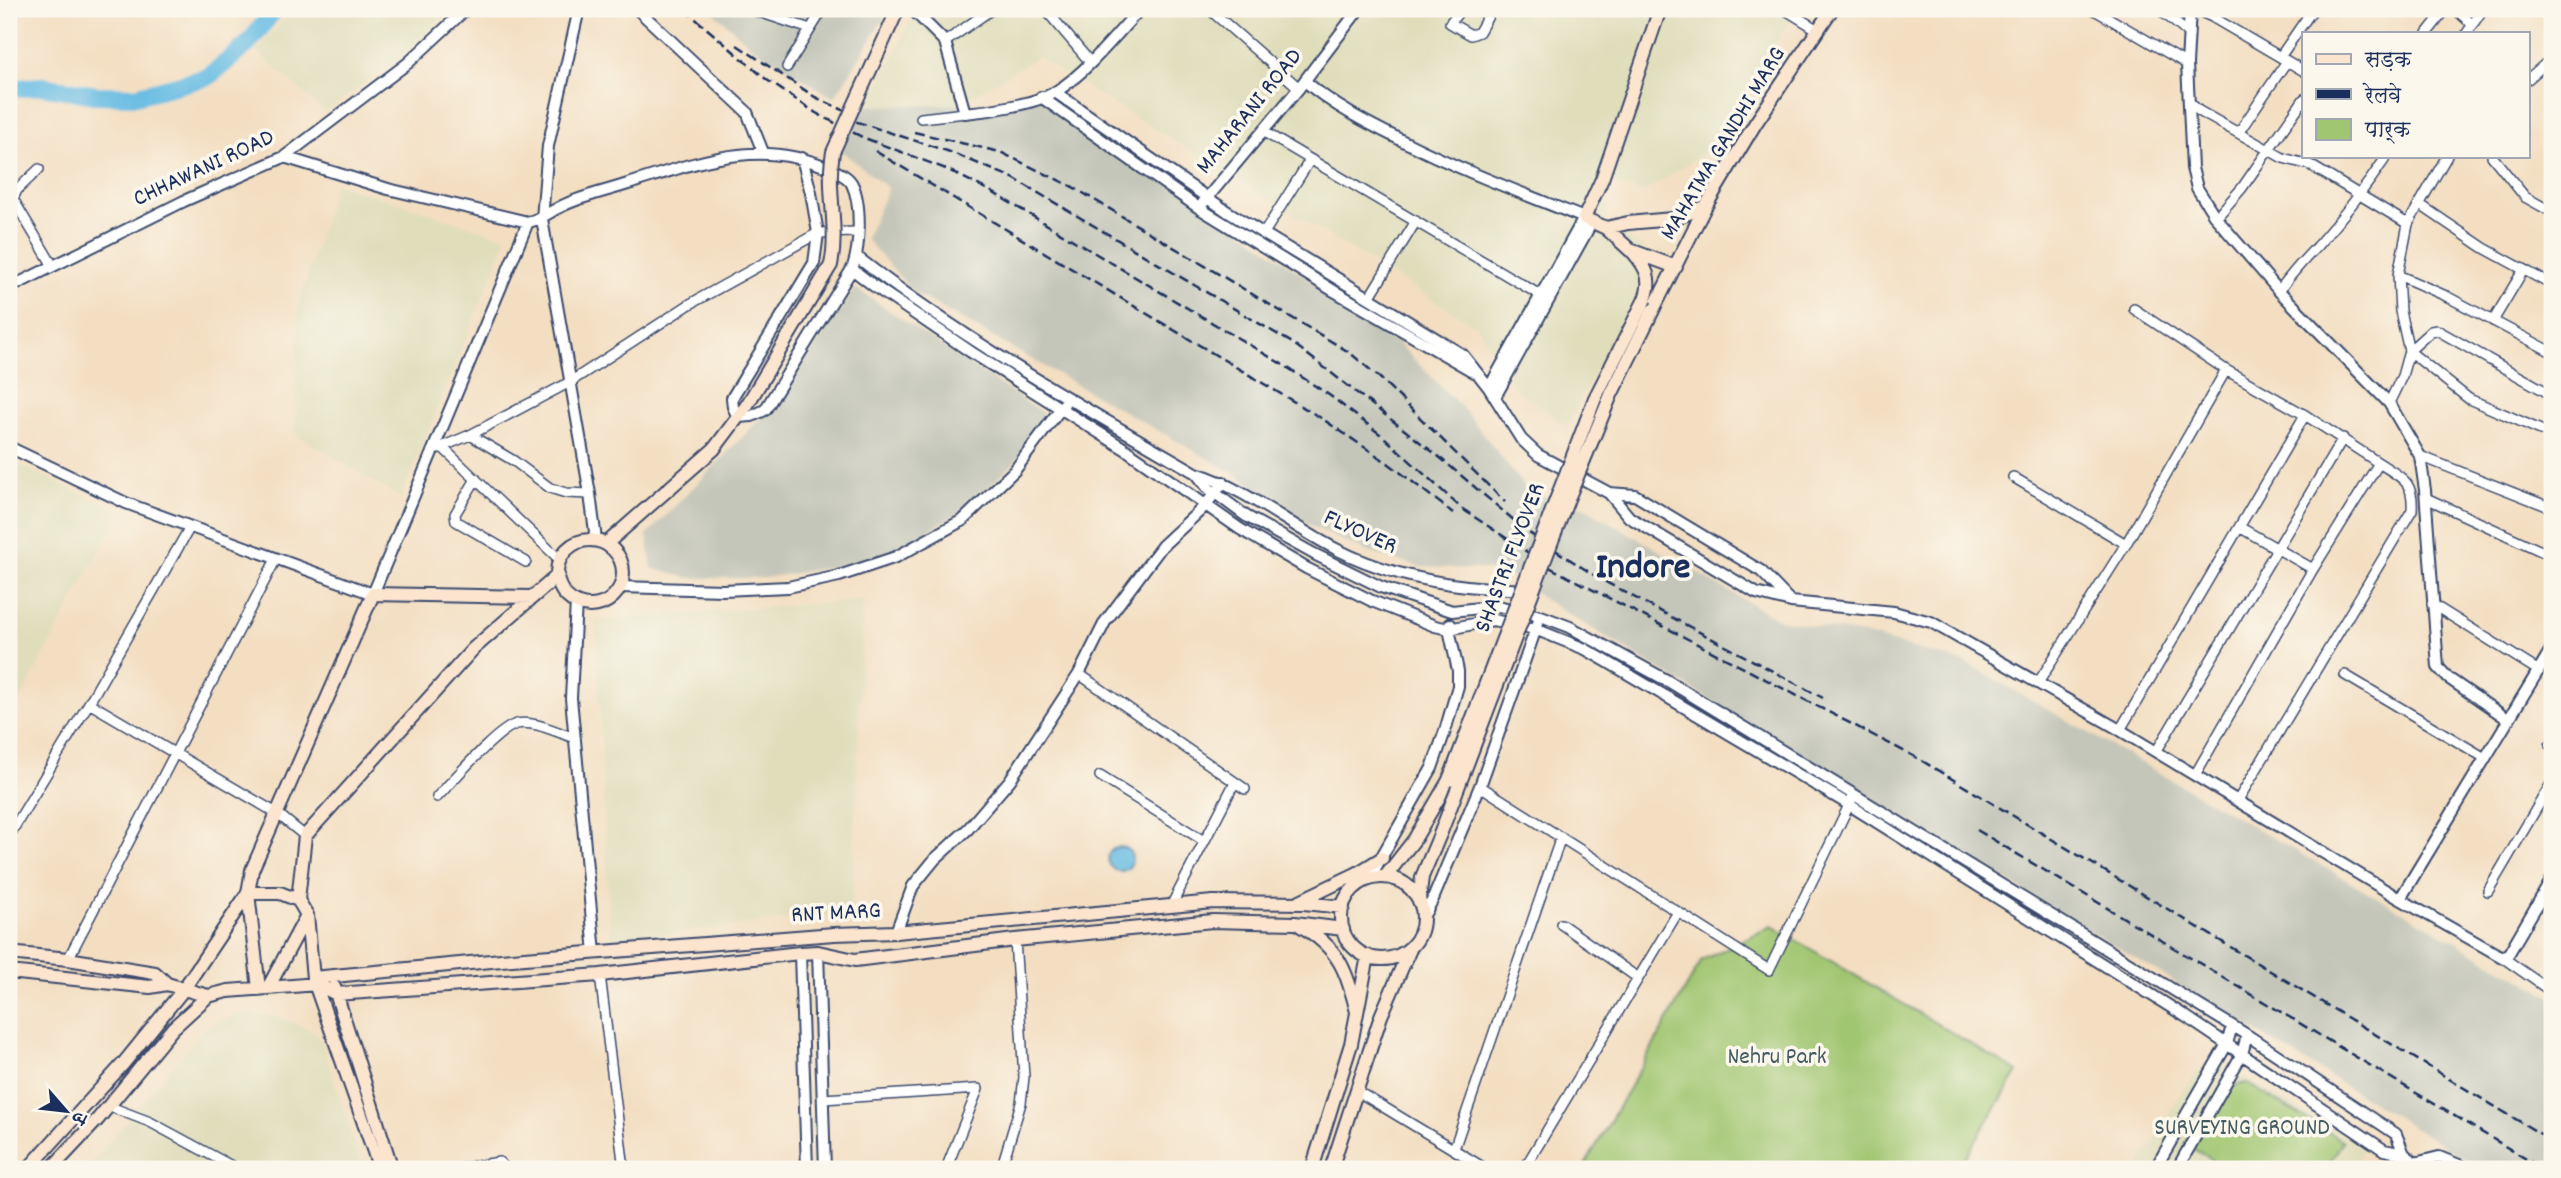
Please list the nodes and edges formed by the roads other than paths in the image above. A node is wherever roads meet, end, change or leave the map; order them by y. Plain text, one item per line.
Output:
1 (466, 9) edge
2 (579, 9) edge
3 (637, 9) edge
4 (750, 9) edge
5 (823, 9) edge
6 (898, 9) edge
7 (912, 9) edge
8 (992, 9) edge
9 (1045, 9) edge
10 (1140, 9) edge
11 (1209, 9) edge
12 (1359, 9) edge
13 (1461, 9) edge
14 (1477, 9) edge
15 (1660, 9) edge
16 (1784, 9) edge
17 (1832, 9) edge
18 (2093, 9) edge
19 (2159, 9) edge
20 (2192, 9) edge
21 (2313, 9) edge
22 (2446, 9) edge
23 (2455, 9) edge
24 (2483, 9) edge
25 (1490, 11) edge
26 (810, 29) junction
27 (2470, 29) edge
28 (1818, 30) junction
29 (2428, 32) edge
30 (2189, 34) junction
31 (945, 43) junction
32 (2283, 59) junction
33 (2551, 61) edge
34 (1090, 62) junction
35 (2187, 64) junction
36 (787, 67) dead end
37 (2302, 70) edge
38 (2530, 77) edge
39 (1302, 84) junction
40 (1055, 92) junction
41 (1041, 97) junction
42 (2189, 102) junction
43 (2302, 102) edge
44 (965, 113) junction
45 (921, 118) dead end
46 (1264, 132) junction
47 (2239, 132) junction
48 (2268, 150) junction
49 (763, 152) junction
50 (284, 157) junction
51 (802, 158) junction
52 (2386, 158) edge
53 (2444, 158) edge
54 (2494, 158) edge
55 (1310, 160) junction
56 (39, 169) dead end
57 (9, 180) edge
58 (17, 190) junction
59 (2358, 196) junction
60 (1208, 198) junction
61 (2419, 204) junction
62 (1705, 207) junction
63 (1199, 208) junction
64 (2552, 212) edge
65 (2216, 218) junction
66 (542, 219) junction
67 (1588, 220) junction
68 (1416, 221) junction
69 (528, 222) junction
70 (2408, 225) junction
71 (1606, 228) junction
72 (858, 232) junction
73 (818, 233) junction
74 (1264, 233) junction
75 (1630, 250) junction
76 (857, 257) junction
77 (53, 266) junction
78 (1676, 267) junction
79 (852, 269) junction
80 (2524, 270) junction
81 (2398, 275) junction
82 (2552, 285) edge
83 (9, 288) edge
84 (2279, 291) junction
85 (1540, 295) junction
86 (1369, 298) junction
87 (2134, 309) dead end
88 (2493, 321) junction
89 (2409, 351) junction
90 (2552, 352) edge
91 (2226, 370) junction
92 (1476, 373) junction
93 (570, 382) junction
94 (1492, 393) junction
95 (2552, 395) edge
96 (1068, 397) junction
97 (2389, 403) junction
98 (1060, 410) junction
99 (2305, 415) junction
100 (738, 417) junction
101 (470, 435) junction
102 (2552, 435) edge
103 (2343, 438) junction
104 (9, 447) edge
105 (437, 449) junction
106 (2420, 456) junction
107 (2379, 463) junction
108 (1196, 473) junction
109 (2013, 478) dead end
110 (476, 479) junction
111 (1227, 484) junction
112 (1609, 493) junction
113 (590, 494) junction
114 (1215, 494) junction
115 (2426, 498) junction
116 (1205, 506) junction
117 (2552, 509) edge
118 (190, 527) junction
119 (2241, 528) junction
120 (601, 542) junction
121 (2126, 544) junction
122 (2276, 548) junction
123 (2552, 556) edge
124 (276, 559) junction
125 (560, 560) junction
126 (526, 562) dead end
127 (2313, 569) junction
128 (558, 575) junction
129 (620, 587) junction
130 (1520, 590) junction
131 (373, 594) junction
132 (532, 597) junction
133 (576, 602) junction
134 (1791, 602) junction
135 (2432, 604) junction
136 (1452, 611) junction
137 (1541, 616) junction
138 (1448, 629) junction
139 (1535, 629) junction
140 (1607, 648) junction
141 (2552, 648) edge
142 (1606, 661) junction
143 (2539, 671) junction
144 (1079, 674) junction
145 (2345, 676) dead end
146 (2038, 683) junction
147 (89, 703) junction
148 (2509, 720) junction
149 (2120, 730) junction
150 (575, 738) junction
151 (2156, 751) junction
152 (176, 754) junction
153 (2485, 758) junction
154 (2195, 775) junction
155 (1100, 776) dead end
156 (1235, 782) junction
157 (2552, 782) edge
158 (1480, 786) junction
159 (1245, 789) dead end
160 (437, 797) dead end
161 (1851, 799) junction
162 (2238, 800) junction
163 (278, 814) junction
164 (9, 836) edge
165 (305, 836) junction
166 (1561, 837) junction
167 (1204, 841) junction
168 (1382, 858) junction
169 (1385, 877) junction
170 (1369, 879) junction
171 (2552, 879) edge
172 (2488, 891) dead end
173 (248, 893) junction
174 (2400, 899) junction
175 (298, 900) junction
176 (1419, 901) junction
177 (1296, 903) junction
178 (1171, 906) junction
179 (1343, 907) junction
180 (1678, 912) junction
181 (307, 915) junction
182 (1423, 917) junction
183 (1296, 923) junction
184 (1560, 924) dead end
185 (1343, 929) junction
186 (897, 932) junction
187 (1015, 940) junction
188 (1410, 948) junction
189 (9, 953) edge
190 (595, 953) junction
191 (1368, 956) junction
192 (2502, 957) junction
193 (800, 958) junction
194 (818, 958) junction
195 (68, 959) junction
196 (9, 972) edge
197 (600, 975) junction
198 (331, 976) junction
199 (1638, 978) junction
200 (315, 981) junction
201 (167, 984) junction
202 (264, 989) junction
203 (183, 990) junction
204 (2552, 992) edge
205 (336, 994) junction
206 (208, 996) junction
207 (1358, 1016) junction
208 (2232, 1026) junction
209 (2247, 1035) junction
210 (2227, 1044) junction
211 (2242, 1055) junction
212 (1357, 1091) junction
213 (823, 1099) junction
214 (108, 1106) junction
215 (1454, 1149) junction
216 (2404, 1154) junction
217 (2419, 1166) edge
218 (28, 1169) edge
219 (51, 1169) edge
220 (237, 1169) edge
221 (380, 1169) edge
222 (392, 1169) edge
223 (459, 1169) edge
224 (506, 1169) edge
225 (624, 1169) edge
226 (807, 1169) edge
227 (825, 1169) edge
228 (946, 1169) edge
229 (1001, 1169) edge
230 (1312, 1169) edge
231 (1331, 1169) edge
232 (1486, 1169) edge
233 (1524, 1169) edge
234 (2155, 1169) edge
235 (2177, 1169) edge
236 (2469, 1169) edge

1 - 50 street, CHHAWANI ROAD
2 - 66 street
3 - 49 street
4 - 26 street
5 - 26 street
6 - 100 main road, bridge
7 - 31 street
8 - 31 street
9 - 34 street
10 - 34 street
11 - 39 street
12 - 39 street, MAHARANI ROAD
13 - 25 street
14 - 25 street
15 - 67 main road
16 - 28 street
17 - 28 main road, MAHATMA GANDHI MARG
18 - 35 street
19 - 30 street
20 - 30 street
20 - 32 street
21 - 32 street
22 - 29 street
23 - 27 street
24 - 27 street
26 - 36 street
28 - 62 main road, MAHATMA GANDHI MARG
30 - 35 street
31 - 44 street
32 - 37 street
32 - 47 street
33 - 38 street
34 - 40 street
35 - 42 street
39 - 46 street, MAHARANI ROAD
39 - 67 street
40 - 41 street
40 - 60 street
41 - 44 street
41 - 63 street
42 - 47 street
42 - 65 street
43 - 48 street
44 - 45 street
46 - 55 street
46 - 60 street, MAHARANI ROAD
47 - 48 street
48 - 59 street
48 - 65 street
49 - 51 street
49 - 66 street
50 - 69 street
50 - 77 street, CHHAWANI ROAD
51 - 72 street
51 - 73 street
52 - 59 street
53 - 61 street
54 - 64 street
55 - 68 street
55 - 74 street
56 - 58 street
57 - 58 street
58 - 77 street
59 - 70 street
59 - 84 street
60 - 63 street, MAHARANI ROAD
60 - 74 street
61 - 70 street
61 - 80 street
62 - 71 main road
62 - 78 main road, MAHATMA GANDHI MARG
63 - 92 street
65 - 84 street
66 - 69 street
66 - 93 street
67 - 71 main road
67 - 85 street
67 - 94 street
68 - 85 street
68 - 86 street
69 - 105 street
70 - 81 street
71 - 75 main road
72 - 73 street
72 - 76 street
73 - 93 street
73 - 100 street
74 - 86 street
75 - 78 main road
75 - 130 main road, SHASTRI FLYOVER, bridge
76 - 79 street
76 - 96 street
77 - 83 street, CHHAWANI ROAD
78 - 176 main road, SHASTRI FLYOVER, bridge
79 - 98 street
79 - 100 street
80 - 82 street
80 - 88 street
81 - 88 street
81 - 89 street
84 - 97 street
85 - 94 street
86 - 92 street
87 - 91 street
88 - 90 street
89 - 95 street
89 - 97 street
89 - 102 street
91 - 99 street
91 - 121 street
92 - 94 street
93 - 101 street
93 - 113 street
94 - 112 street
96 - 98 street
96 - 108 street
97 - 106 street
98 - 116 street
98 - 129 street
99 - 103 street
99 - 119 street
100 - 120 main road
101 - 105 street
101 - 113 street
103 - 107 street
103 - 122 street
104 - 118 street
105 - 110 street
105 - 131 street
106 - 115 street
106 - 117 street
107 - 127 street
107 - 162 street
108 - 111 street, FLYOVER
108 - 114 street
109 - 121 street
110 - 125 street
110 - 126 street
111 - 114 street
111 - 130 street, FLYOVER
112 - 134 street
112 - 134 street
113 - 120 street
114 - 116 street
114 - 136 street
115 - 123 street
115 - 135 street
116 - 138 street
116 - 144 street
118 - 124 street
118 - 147 street
119 - 122 street
119 - 149 street
120 - 125 main road
120 - 129 main road
121 - 146 street
122 - 127 street
122 - 151 street
124 - 131 street
124 - 152 street
125 - 128 main road
127 - 154 street
128 - 132 main road
128 - 133 main road
129 - 133 main road
130 - 169 main road, SHASTRI FLYOVER, bridge
131 - 132 main road
131 - 163 main road
132 - 165 main road
133 - 150 street
134 - 146 street
135 - 143 street
135 - 148 street
136 - 137 street
136 - 138 street
137 - 139 street
137 - 140 street
138 - 139 street
138 - 168 street
139 - 142 street
139 - 158 street
140 - 142 street
140 - 161 street
141 - 143 street
142 - 161 street
143 - 148 street
144 - 156 street
144 - 186 street
145 - 153 street
146 - 149 street
147 - 152 street
147 - 164 street
148 - 153 street
149 - 151 street
150 - 160 street
150 - 190 street
151 - 154 street
152 - 163 street
152 - 195 street
153 - 174 street
154 - 162 street
155 - 167 street
156 - 159 street
156 - 167 street
157 - 172 street
158 - 166 street
158 - 182 street
161 - 180 street
161 - 208 street
161 - 210 street
162 - 174 street
163 - 165 street
163 - 173 main road
165 - 175 main road
166 - 180 street
166 - 215 street
167 - 178 street
168 - 170 street
168 - 177 main road
169 - 170 main road
169 - 176 main road
170 - 179 main road
171 - 192 street
173 - 175 main road
173 - 202 main road
173 - 203 main road
174 - 192 street
175 - 181 main road
176 - 182 main road
177 - 178 main road, RNT MARG
177 - 179 main road, RNT MARG
178 - 186 main road, RNT MARG
179 - 185 main road
180 - 199 street
181 - 200 main road
181 - 202 main road
182 - 188 main road
183 - 185 main road, RNT MARG
183 - 187 main road, RNT MARG
183 - 207 main road
184 - 199 street
185 - 191 main road
186 - 190 main road, RNT MARG
187 - 194 main road, RNT MARG
187 - 229 street
188 - 191 main road
188 - 212 main road
189 - 195 main road
190 - 198 main road, RNT MARG
191 - 207 main road
192 - 204 street
193 - 194 main road, RNT MARG
193 - 197 main road, RNT MARG
193 - 226 street
194 - 213 street
195 - 201 main road
196 - 201 main road
197 - 205 main road, RNT MARG
197 - 225 street
198 - 200 main road, RNT MARG
198 - 205 main road
199 - 233 street
200 - 202 main road, RNT MARG
200 - 205 main road
200 - 221 main road
201 - 203 main road
202 - 206 main road, RNT MARG
203 - 206 main road
203 - 218 main road
205 - 222 main road
206 - 214 main road
207 - 230 main road
208 - 209 street
208 - 210 street
209 - 211 street
209 - 216 street
210 - 211 street
210 - 234 street
211 - 216 street
211 - 235 street
212 - 215 street
212 - 231 main road
213 - 227 street
213 - 228 street
214 - 219 main road
214 - 220 street
215 - 232 street
216 - 217 street
217 - 236 street
223 - 224 street

